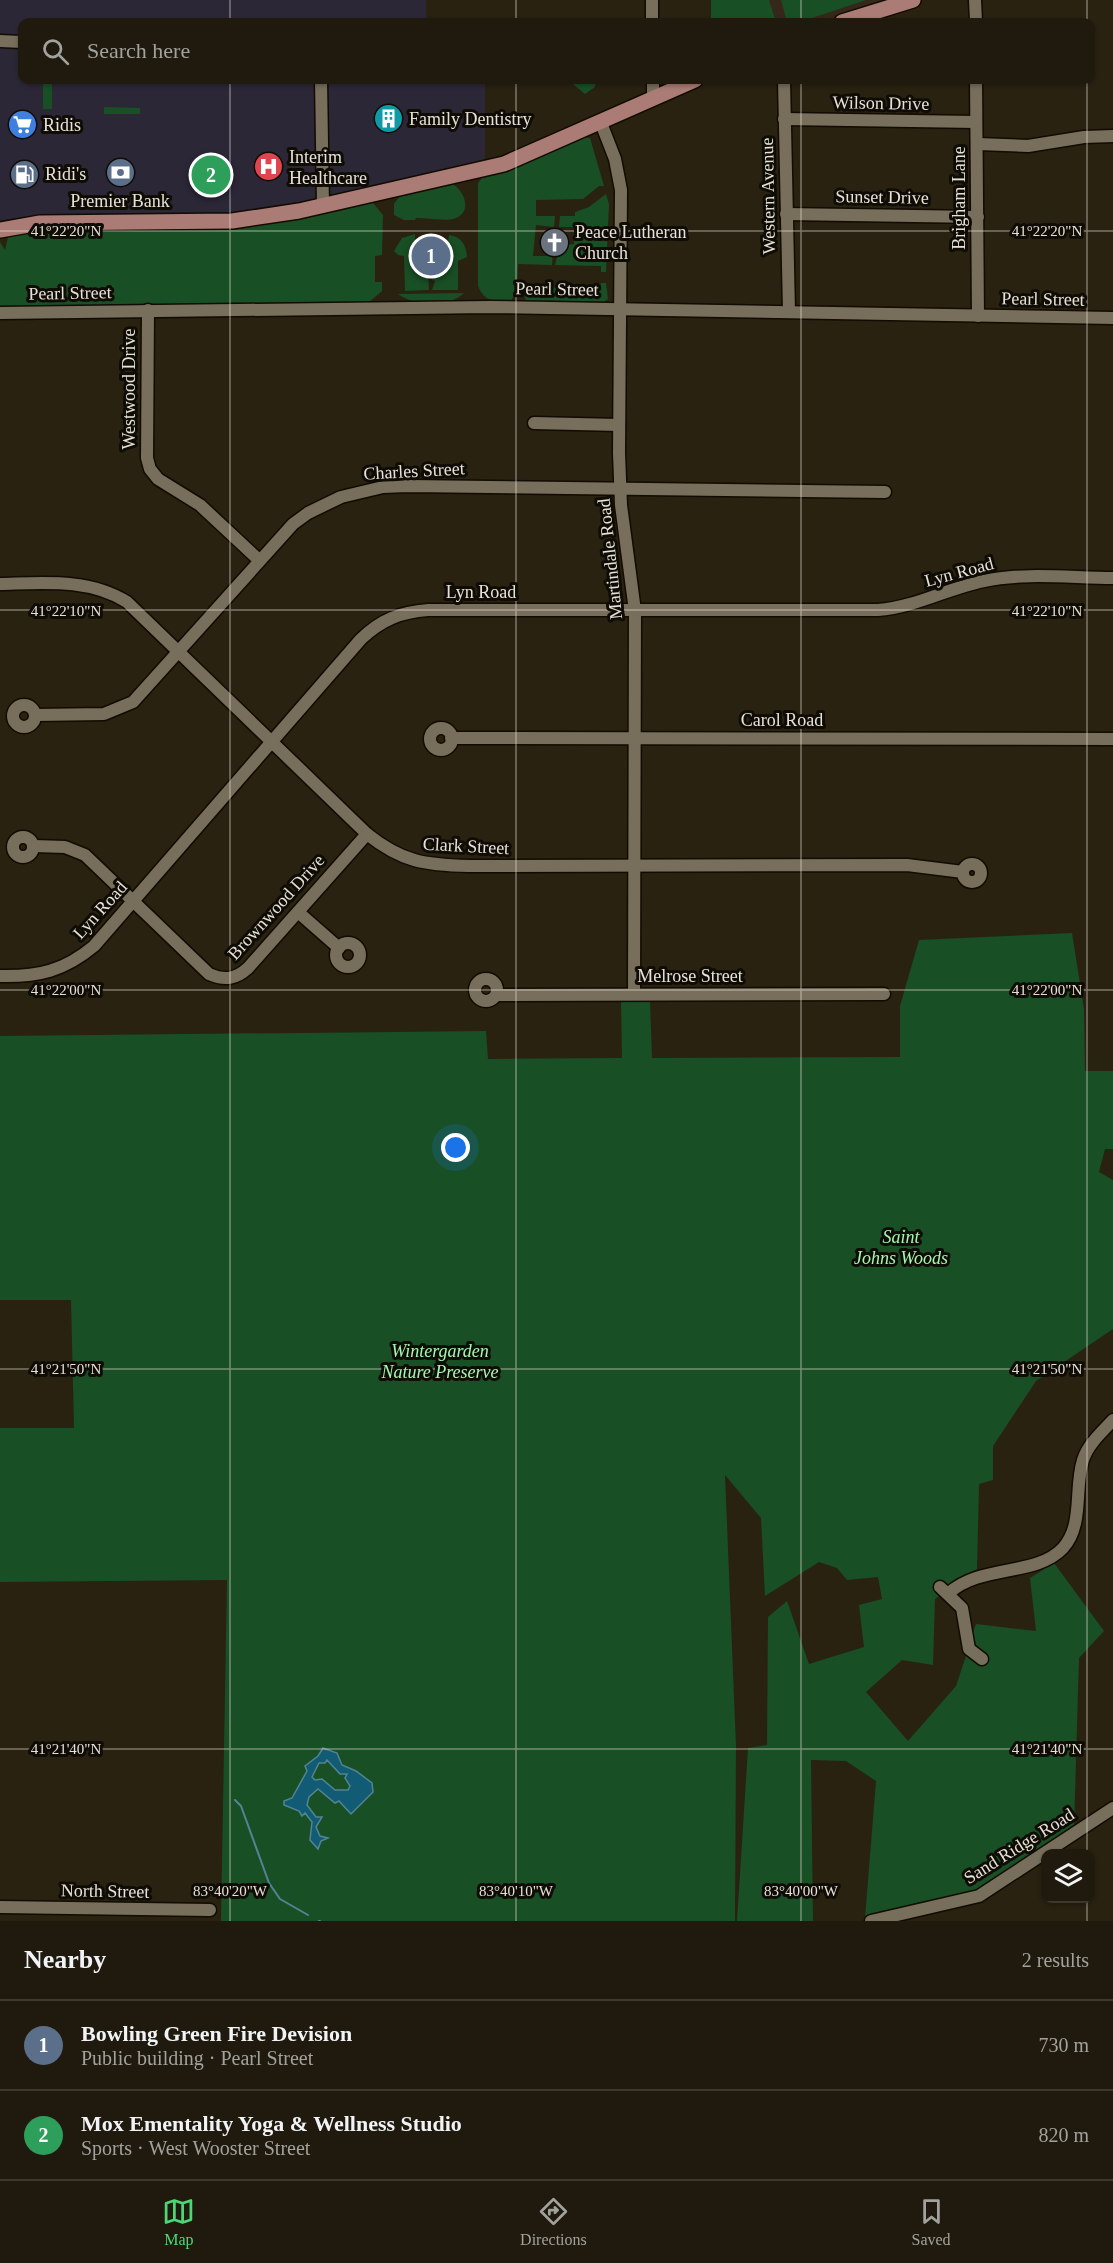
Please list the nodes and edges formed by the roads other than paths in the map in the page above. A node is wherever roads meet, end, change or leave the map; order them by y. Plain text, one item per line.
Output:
1 (652, 0) edge
2 (913, 0) edge
3 (975, 0) edge
4 (652, 18) edge
5 (855, 18) edge
6 (976, 18) edge
7 (0, 41) edge
8 (18, 42) edge
9 (321, 84) edge
10 (654, 84) edge
11 (686, 84) edge
12 (784, 84) edge
13 (976, 84) edge
14 (653, 98) junction
15 (784, 119) junction
16 (976, 122) junction
17 (601, 123) junction
18 (1113, 136) edge
19 (978, 144) junction
20 (323, 206) junction
21 (786, 214) junction
22 (978, 217) junction
23 (0, 230) edge
24 (618, 308) junction
25 (148, 310) junction
26 (789, 312) junction
27 (0, 313) edge
28 (978, 316) junction
29 (1113, 318) edge
30 (534, 423) dead end
31 (619, 425) junction
32 (621, 488) junction
33 (885, 492) dead end
34 (259, 560) junction
35 (1113, 578) edge
36 (0, 584) edge
37 (635, 610) junction
38 (180, 651) junction
39 (35, 715) dead end
40 (451, 738) dead end
41 (635, 739) junction
42 (1113, 739) edge
43 (272, 741) junction
44 (367, 834) junction
45 (34, 846) dead end
46 (635, 867) junction
47 (963, 872) dead end
48 (134, 900) junction
49 (298, 912) junction
50 (339, 948) dead end
51 (0, 976) edge
52 (634, 994) junction
53 (884, 994) dead end
54 (496, 995) dead end
55 (1113, 1420) edge
56 (982, 1659) dead end
57 (1113, 1808) edge
58 (0, 1907) edge
59 (210, 1910) dead end
60 (168, 1915) edge
61 (871, 1921) edge

1 - 4 street
2 - 5 main road
3 - 6 street
7 - 8 street
9 - 20 street
10 - 14 street
11 - 14 main road
12 - 15 street, Western Avenue
13 - 16 street, Brigham Lane
14 - 17 main road
15 - 16 street, Wilson Drive
15 - 21 street, Western Avenue
16 - 19 street, Brigham Lane
17 - 20 main road
17 - 24 street, Martindale Road
18 - 19 street
19 - 22 street, Brigham Lane
20 - 23 main road
21 - 22 street, Sunset Drive
21 - 26 street, Western Avenue
22 - 28 street, Brigham Lane
24 - 25 street, Pearl Street
24 - 26 street, Pearl Street
24 - 31 street, Martindale Road
25 - 27 street, Pearl Street
25 - 34 street, Westwood Drive
26 - 28 street, Pearl Street
28 - 29 street, Pearl Street
30 - 31 street
31 - 32 street, Martindale Road
32 - 33 street, Charles Street
32 - 34 street, Charles Street
32 - 37 street, Martindale Road
34 - 38 street, Charles Street
35 - 37 street, Lyn Road
36 - 38 street, Clark Street
37 - 41 street, Martindale Road
37 - 43 street, Lyn Road
38 - 39 street, Charles Street
38 - 43 street, Clark Street
40 - 41 street, Carol Road
41 - 42 street, Carol Road
41 - 46 street, Martindale Road
43 - 44 street, Clark Street
43 - 48 street, Lyn Road
44 - 46 street, Clark Street
44 - 49 street, Brownwood Drive
45 - 48 street, Brownwood Drive
46 - 47 street, Clark Street
46 - 52 street, Martindale Road
48 - 49 street, Brownwood Drive
48 - 51 street, Lyn Road
49 - 50 street
52 - 53 street, Melrose Street
52 - 54 street, Melrose Street
55 - 56 street
57 - 61 street, Sand Ridge Road
58 - 60 street, North Street
59 - 60 street, North Street

